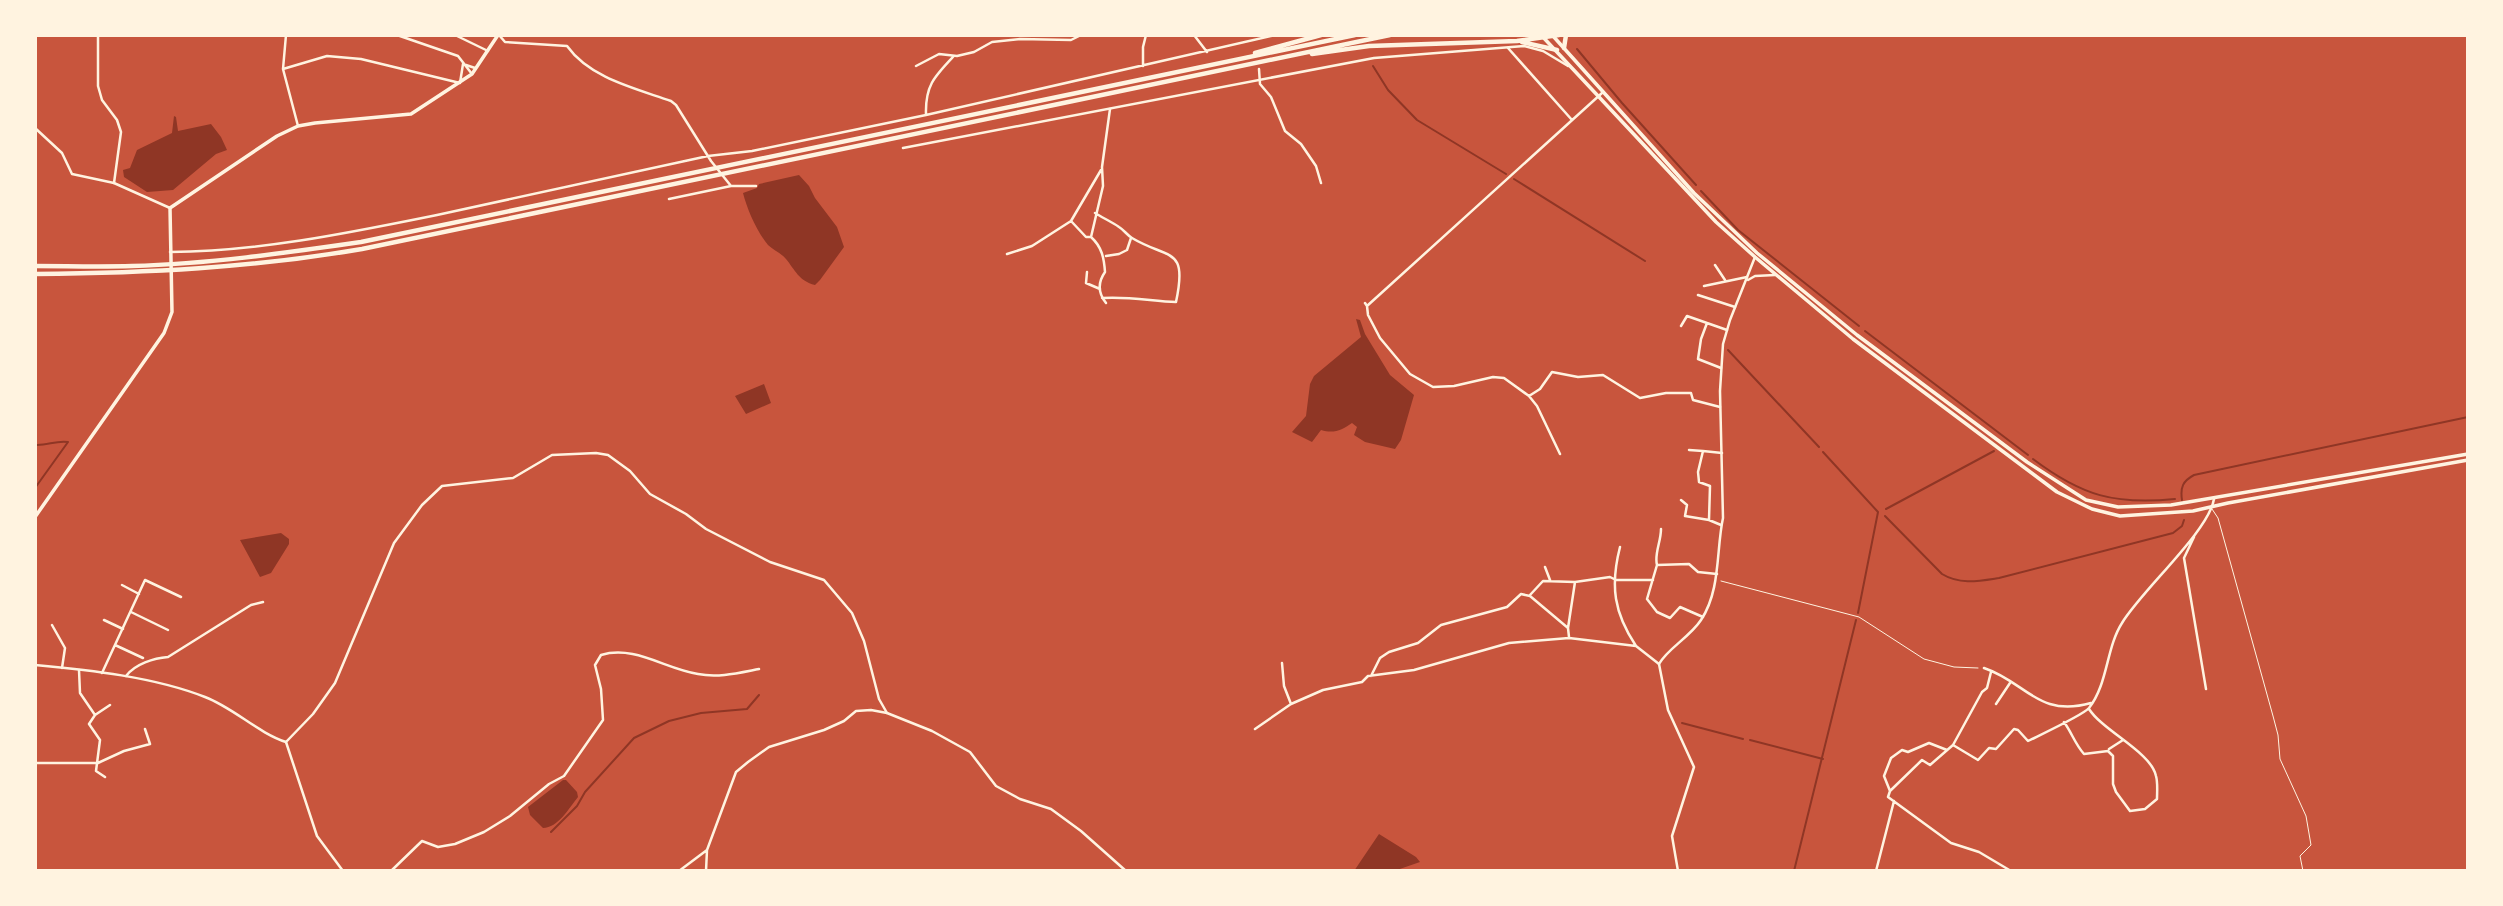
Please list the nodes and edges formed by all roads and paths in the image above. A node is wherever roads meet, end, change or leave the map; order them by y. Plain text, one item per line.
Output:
1 (98, 35) edge
2 (286, 35) edge
3 (397, 35) edge
4 (455, 35) edge
5 (498, 35) edge
6 (1081, 35) edge
7 (1146, 35) edge
8 (1196, 35) edge
9 (1276, 35) edge
10 (1321, 35) edge
11 (1355, 35) edge
12 (1390, 35) edge
13 (1566, 35) edge
14 (1555, 36) edge
15 (1543, 37) edge
16 (1254, 41) junction
17 (1517, 41) junction
18 (1254, 46) dead end
19 (1508, 48) junction
20 (1564, 48) junction
21 (1557, 50) junction
22 (488, 51) junction
23 (1208, 52) junction
24 (953, 57) junction
25 (1265, 61) junction
26 (1223, 62) junction
27 (463, 64) junction
28 (916, 66) dead end
29 (1143, 66) junction
30 (477, 68) junction
31 (1573, 68) junction
32 (283, 69) junction
33 (1259, 69) dead end
34 (472, 74) junction
35 (1261, 78) junction
36 (460, 83) junction
37 (1600, 94) junction
38 (1110, 108) junction
39 (926, 115) junction
40 (1572, 120) junction
41 (298, 126) junction
42 (35, 128) edge
43 (903, 148) dead end
44 (708, 156) junction
45 (1102, 167) junction
46 (114, 183) junction
47 (1321, 183) dead end
48 (731, 186) junction
49 (756, 186) dead end
50 (669, 200) dead end
51 (170, 208) junction
52 (1096, 213) junction
53 (1071, 221) junction
54 (1091, 237) junction
55 (1131, 238) junction
56 (170, 252) junction
57 (1007, 254) dead end
58 (1756, 255) junction
59 (1104, 256) junction
60 (1715, 265) dead end
61 (35, 266) edge
62 (1087, 272) dead end
63 (35, 274) edge
64 (1778, 275) junction
65 (1747, 277) junction
66 (1725, 280) junction
67 (1745, 282) junction
68 (1704, 286) dead end
69 (1100, 289) junction
70 (1698, 295) dead end
71 (1102, 298) junction
72 (1106, 303) dead end
73 (1735, 307) junction
74 (1707, 323) junction
75 (1681, 326) dead end
76 (1727, 330) junction
77 (1721, 368) junction
78 (1529, 396) junction
79 (1720, 407) junction
80 (1689, 450) dead end
81 (1703, 451) junction
82 (1722, 453) junction
83 (1560, 454) dead end
84 (2468, 454) edge
85 (2468, 460) edge
86 (2214, 499) junction
87 (1681, 500) dead end
88 (2212, 508) junction
89 (35, 517) edge
90 (1709, 520) junction
91 (1721, 525) junction
92 (1661, 529) dead end
93 (2197, 531) junction
94 (1620, 547) dead end
95 (1657, 565) junction
96 (1545, 567) dead end
97 (1717, 574) junction
98 (1616, 580) junction
99 (1653, 580) junction
100 (1715, 580) junction
101 (1550, 581) junction
102 (1575, 582) junction
103 (122, 585) dead end
104 (139, 594) junction
105 (1530, 596) junction
106 (181, 597) dead end
107 (262, 602) dead end
108 (131, 612) junction
109 (1703, 617) junction
110 (104, 620) dead end
111 (52, 625) dead end
112 (1568, 628) junction
113 (123, 629) junction
114 (169, 630) dead end
115 (1569, 638) junction
116 (115, 645) junction
117 (1636, 646) junction
118 (143, 658) dead end
119 (1282, 663) dead end
120 (1659, 664) junction
121 (35, 665) edge
122 (62, 668) junction
123 (1984, 668) joint
124 (759, 669) dead end
125 (79, 670) junction
126 (1992, 671) junction
127 (102, 673) junction
128 (127, 676) junction
129 (1371, 676) junction
130 (2010, 683) junction
131 (2206, 689) dead end
132 (2091, 703) junction
133 (1291, 704) junction
134 (1996, 704) dead end
135 (110, 705) dead end
136 (2089, 709) junction
137 (887, 713) junction
138 (95, 715) junction
139 (2064, 722) junction
140 (145, 729) dead end
141 (1255, 729) dead end
142 (2123, 740) junction
143 (286, 742) junction
144 (1953, 746) junction
145 (1947, 750) junction
146 (2108, 751) junction
147 (35, 763) edge
148 (98, 763) junction
149 (105, 777) dead end
150 (1889, 791) junction
151 (1894, 801) junction
152 (707, 850) junction
153 (343, 871) edge
154 (391, 871) edge
155 (679, 871) edge
156 (706, 871) edge
157 (1126, 871) edge
158 (1678, 871) edge
159 (1876, 871) edge
160 (2011, 871) edge
161 (2303, 871) edge

1 - 46 street
2 - 32 street
3 - 27 street
4 - 22 street
5 - 22 main road
5 - 44 street
6 - 24 street
7 - 29 street
8 - 23 street
9 - 16 street
10 - 26 highway
11 - 26 highway
12 - 25 highway
13 - 20 highway
14 - 15 highway
14 - 20 main road
15 - 17 highway
15 - 21 main road
16 - 18 street
16 - 23 street
17 - 21 highway
17 - 25 highway
19 - 31 street
19 - 35 street
19 - 40 street
20 - 37 main road
21 - 31 main road
22 - 30 main road
23 - 29 street
24 - 28 street
24 - 39 street
25 - 63 highway
26 - 61 highway
27 - 30 street
27 - 34 street
27 - 36 street
29 - 39 street
30 - 34 main road
31 - 37 main road
32 - 36 street
32 - 41 street
33 - 35 street
34 - 36 main road
35 - 38 street
35 - 47 street
36 - 41 main road
37 - 40 street
37 - 58 main road
38 - 43 street
38 - 45 street
39 - 44 street
40 - 78 street
41 - 51 main road
42 - 46 street
44 - 48 street
44 - 56 street
45 - 52 street
45 - 53 street
46 - 51 street
48 - 49 street
48 - 50 street
51 - 56 main road
52 - 54 street
52 - 55 street
53 - 54 street
53 - 57 street
54 - 59 street
55 - 59 street
55 - 71 street
56 - 89 main road
58 - 64 main road
58 - 65 street
58 - 86 main road
59 - 69 street
60 - 66 street
62 - 69 street
64 - 67 street
64 - 88 main road
65 - 66 street
65 - 67 street
66 - 68 street
67 - 73 street
69 - 71 street
70 - 73 street
71 - 72 street
73 - 76 street
74 - 75 street
74 - 76 street
74 - 77 street
76 - 77 street
77 - 79 street
78 - 79 street
78 - 83 street
79 - 82 street
80 - 81 street
81 - 82 street
81 - 90 street
82 - 91 street
84 - 86 main road
85 - 88 main road
86 - 88 street
87 - 90 street
88 - 93 street
88 - 161 lane
90 - 91 street
91 - 97 street
92 - 95 street
93 - 131 street
93 - 132 street
94 - 98 street
95 - 97 street
95 - 99 street
96 - 101 street
97 - 100 street
98 - 99 street
98 - 102 street
98 - 117 street
99 - 109 street
100 - 109 street
100 - 123 path
101 - 102 street
101 - 105 street
102 - 112 street
103 - 104 street
104 - 106 street
104 - 108 street
105 - 112 street
105 - 129 street
107 - 128 street
108 - 113 street
108 - 114 street
109 - 120 street
110 - 113 street
111 - 122 street
112 - 115 street
113 - 116 street
115 - 117 street
115 - 129 street
116 - 118 street
116 - 127 street
117 - 120 street
119 - 133 street
120 - 158 street
121 - 122 street
122 - 125 street
123 - 126 street
124 - 154 street
125 - 127 street
125 - 138 street
126 - 130 street
126 - 144 street
127 - 128 street
128 - 143 street
129 - 133 street
130 - 132 street
130 - 134 street
132 - 136 street
133 - 141 street
135 - 138 street
136 - 139 street
136 - 142 street
137 - 143 street
137 - 152 street
137 - 157 street
138 - 148 street
139 - 144 street
139 - 146 street
140 - 148 street
142 - 146 street
142 - 146 street
143 - 153 street
144 - 145 street
145 - 150 street
145 - 150 street
147 - 148 street
148 - 149 street
150 - 151 street
151 - 159 street
151 - 160 street
152 - 155 street
152 - 156 street

